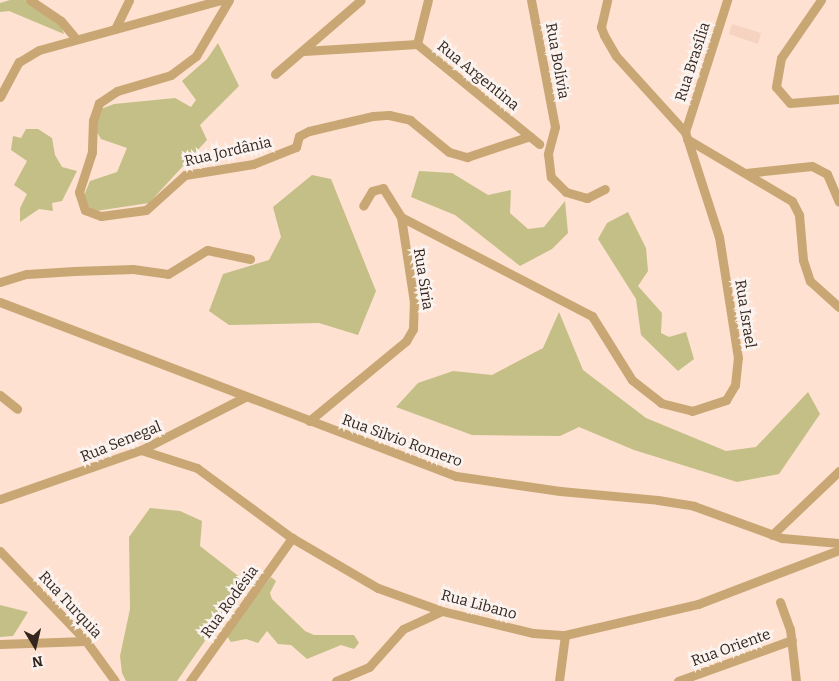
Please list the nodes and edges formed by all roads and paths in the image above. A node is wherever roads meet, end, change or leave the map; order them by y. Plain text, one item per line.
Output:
1 (30, 0) edge
2 (129, 0) edge
3 (221, 0) edge
4 (230, 0) edge
5 (362, 0) edge
6 (428, 0) edge
7 (531, 0) edge
8 (607, 0) edge
9 (727, 0) edge
10 (821, 0) edge
11 (115, 29) junction
12 (76, 39) junction
13 (417, 44) junction
14 (304, 51) junction
15 (275, 74) dead end
16 (0, 97) edge
17 (839, 99) edge
18 (686, 135) junction
19 (530, 136) junction
20 (539, 144) dead end
21 (745, 173) junction
22 (605, 189) dead end
23 (839, 202) edge
24 (363, 206) dead end
25 (401, 217) junction
26 (250, 259) dead end
27 (0, 282) edge
28 (1, 301) edge
29 (839, 306) edge
30 (0, 395) edge
31 (245, 397) junction
32 (17, 410) dead end
33 (310, 421) junction
34 (141, 450) junction
35 (839, 472) edge
36 (0, 499) edge
37 (772, 535) junction
38 (292, 538) junction
39 (839, 542) edge
40 (839, 550) edge
41 (0, 551) edge
42 (780, 602) dead end
43 (442, 611) junction
44 (565, 635) junction
45 (792, 640) junction
46 (86, 641) junction
47 (0, 644) edge
48 (114, 681) edge
49 (190, 681) edge
50 (336, 681) edge
51 (559, 681) edge
52 (678, 681) edge
53 (796, 681) edge

1 - 12 street
2 - 11 street
3 - 11 street
4 - 19 street, Rua Jordânia
5 - 14 street
6 - 13 street
7 - 22 street, Rua Bolívia
8 - 18 street
9 - 18 street, Rua Brasília
10 - 17 street
11 - 12 street
12 - 16 street
13 - 14 street, Rua Argentina
13 - 19 street, Rua Argentina
14 - 15 street
18 - 21 street
18 - 25 street, Rua Israel
19 - 20 street, Rua Argentina
21 - 23 street
21 - 29 street
24 - 25 street, Rua Síria
25 - 33 street, Rua Síria
26 - 27 street
28 - 31 street, Rua Silvio Romero
30 - 32 street
31 - 33 street, Rua Silvio Romero
31 - 34 street, Rua Senegal
33 - 37 street, Rua Silvio Romero
34 - 36 street, Rua Senegal
34 - 38 street, Rua Libano
35 - 37 street
37 - 39 street, Rua Silvio Romero
38 - 43 street, Rua Libano
38 - 49 street, Rua Rodésia
40 - 44 street, Rua Libano
41 - 46 street, Rua Turquia
42 - 45 street
43 - 44 street, Rua Libano
43 - 50 street
44 - 51 street
45 - 52 street, Rua Oriente
45 - 53 street
46 - 47 street
46 - 48 street, Rua Turquia

